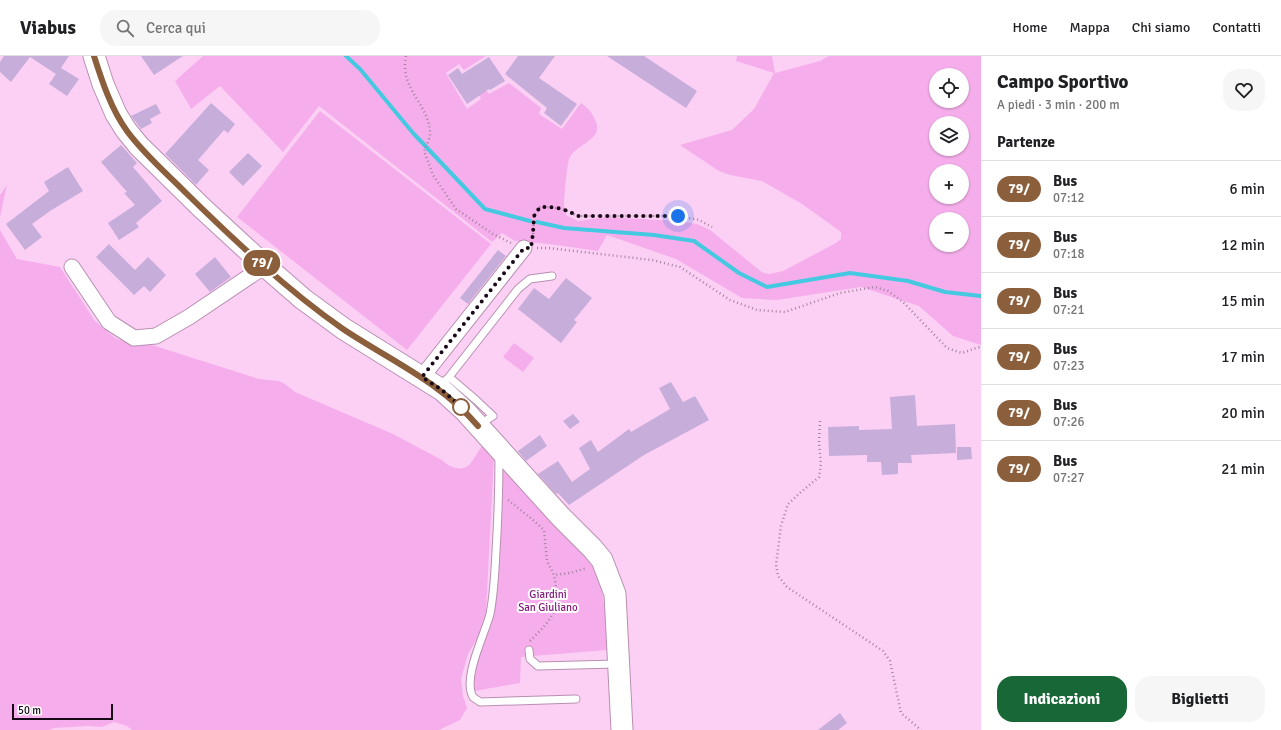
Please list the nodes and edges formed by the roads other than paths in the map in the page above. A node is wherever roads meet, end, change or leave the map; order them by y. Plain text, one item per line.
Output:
1 (94, 56) edge
2 (527, 248) road end
3 (265, 266) junction
4 (72, 267) dead end
5 (552, 276) dead end
6 (436, 376) junction
7 (499, 450) junction
8 (529, 650) road end
9 (618, 664) junction
10 (576, 699) dead end
11 (622, 730) edge

1 - 3 street
2 - 6 street
3 - 4 street
3 - 6 street
5 - 6 lane
6 - 7 street
7 - 9 street
7 - 10 lane
8 - 9 lane
9 - 11 street

